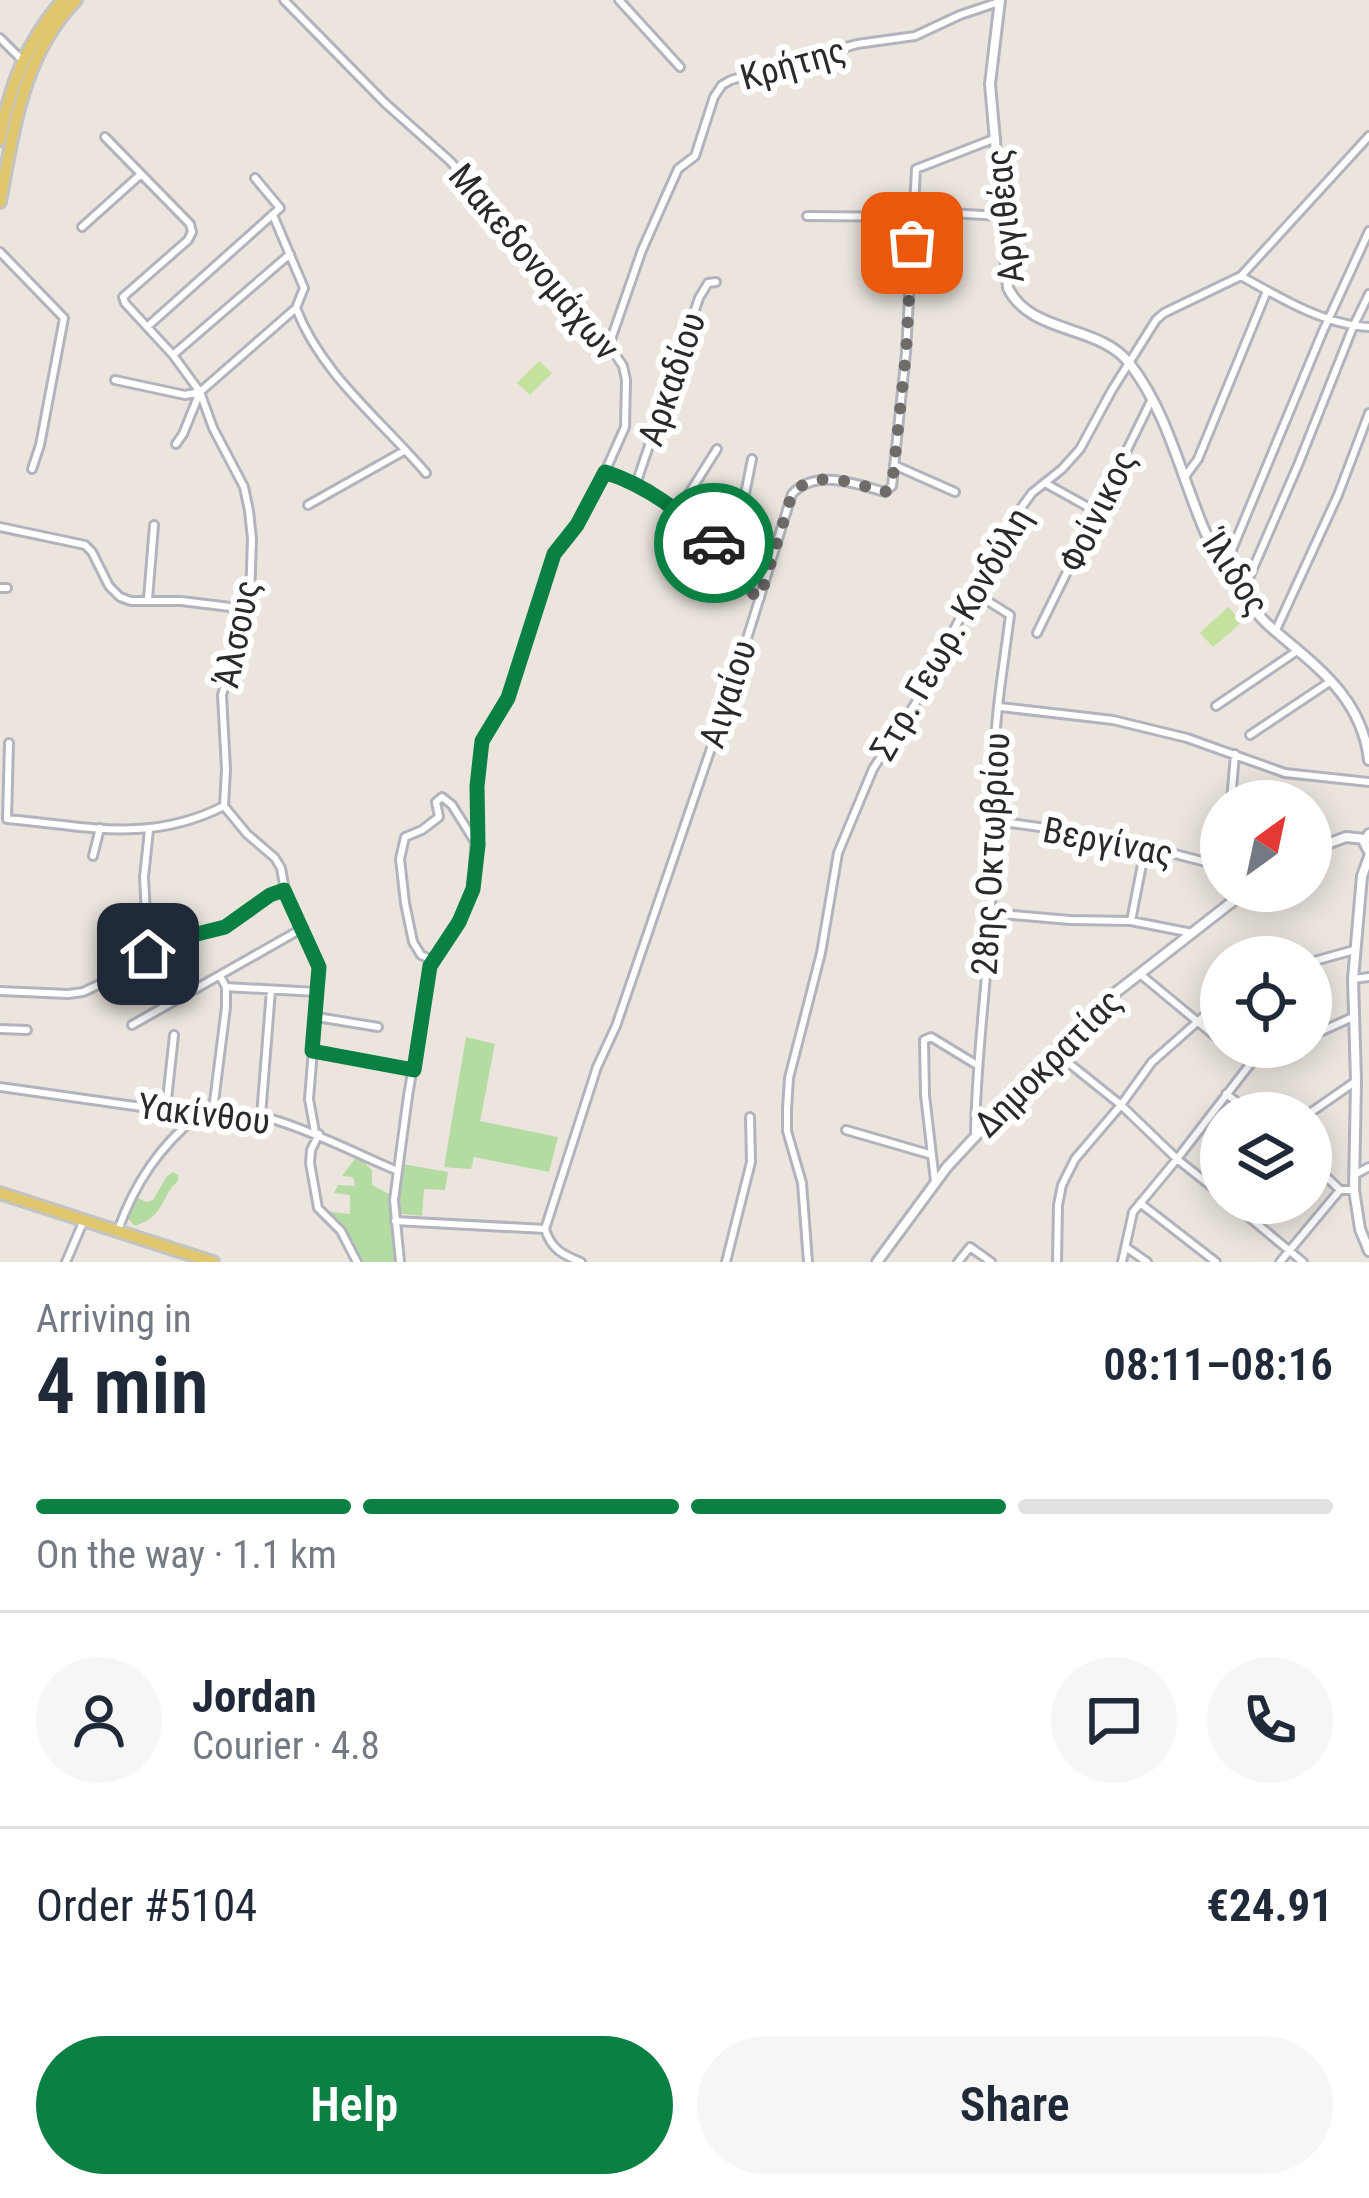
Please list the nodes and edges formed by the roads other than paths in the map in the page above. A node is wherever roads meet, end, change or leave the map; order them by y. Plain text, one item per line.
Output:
1 (63, 0) edge
2 (76, 0) edge
3 (284, 0) edge
4 (619, 0) edge
5 (1000, 1) edge
6 (0, 38) edge
7 (22, 61) junction
8 (680, 67) dead end
9 (12, 87) edge
10 (1369, 136) edge
11 (105, 137) dead end
12 (996, 139) junction
13 (0, 140) edge
14 (140, 175) junction
15 (255, 178) dead end
16 (0, 202) edge
17 (273, 214) junction
18 (914, 214) junction
19 (807, 216) dead end
20 (1001, 216) junction
21 (82, 227) dead end
22 (1369, 230) edge
23 (0, 252) edge
24 (290, 254) junction
25 (1241, 277) junction
26 (716, 281) dead end
27 (1267, 291) junction
28 (1369, 293) edge
29 (296, 308) junction
30 (1329, 318) junction
31 (147, 327) junction
32 (1353, 327) junction
33 (1369, 327) edge
34 (609, 345) junction
35 (173, 355) junction
36 (1130, 363) junction
37 (115, 380) dead end
38 (200, 392) junction
39 (1152, 399) junction
40 (1369, 413) edge
41 (176, 444) dead end
42 (718, 449) dead end
43 (405, 451) junction
44 (752, 460) dead end
45 (895, 465) junction
46 (32, 469) dead end
47 (605, 472) junction
48 (426, 473) dead end
49 (1184, 478) junction
50 (1045, 483) junction
51 (636, 484) junction
52 (955, 492) dead end
53 (308, 506) dead end
54 (678, 511) junction
55 (1097, 512) junction
56 (154, 525) dead end
57 (0, 527) edge
58 (721, 550) junction
59 (1224, 569) junction
60 (975, 593) junction
61 (1242, 594) junction
62 (760, 598) junction
63 (148, 601) junction
64 (247, 609) junction
65 (1275, 632) junction
66 (1037, 633) dead end
67 (1299, 649) junction
68 (1330, 681) junction
69 (1216, 706) dead end
70 (1000, 707) junction
71 (1250, 735) dead end
72 (9, 742) dead end
73 (1235, 754) junction
74 (1369, 760) edge
75 (1233, 780) edge
76 (1369, 782) edge
77 (3, 798) edge
78 (224, 806) junction
79 (995, 821) junction
80 (100, 828) junction
81 (149, 830) junction
82 (1367, 837) edge
83 (1332, 842) edge
84 (478, 845) junction
85 (1145, 849) junction
86 (1369, 854) edge
87 (92, 856) dead end
88 (1200, 861) edge
89 (284, 890) junction
90 (1218, 912) edge
91 (991, 913) junction
92 (1131, 921) junction
93 (303, 928) junction
94 (1192, 933) junction
95 (1354, 950) junction
96 (148, 954) junction
97 (1332, 956) edge
98 (432, 960) junction
99 (1140, 974) junction
100 (220, 976) junction
101 (1369, 977) edge
102 (1353, 979) junction
103 (226, 987) junction
104 (271, 990) junction
105 (0, 991) edge
106 (317, 992) junction
107 (1355, 1016) junction
108 (316, 1017) junction
109 (1200, 1018) edge
110 (1195, 1022) junction
111 (131, 1025) dead end
112 (1200, 1026) edge
113 (1332, 1026) edge
114 (378, 1027) dead end
115 (0, 1029) edge
116 (27, 1030) dead end
117 (174, 1035) dead end
118 (312, 1051) junction
119 (1054, 1052) junction
120 (977, 1065) junction
121 (1247, 1068) edge
122 (414, 1070) junction
123 (1356, 1081) junction
124 (0, 1087) edge
125 (1228, 1092) edge
126 (1332, 1098) edge
127 (1121, 1106) junction
128 (166, 1109) junction
129 (213, 1110) junction
130 (198, 1115) junction
131 (261, 1116) junction
132 (750, 1117) dead end
133 (1200, 1129) edge
134 (846, 1130) dead end
135 (317, 1133) junction
136 (976, 1134) junction
137 (930, 1155) junction
138 (1178, 1159) junction
139 (1369, 1167) edge
140 (398, 1171) junction
141 (1354, 1175) junction
142 (1200, 1177) edge
143 (935, 1181) junction
144 (1332, 1182) edge
145 (1340, 1190) junction
146 (1354, 1190) junction
147 (0, 1193) edge
148 (1141, 1203) junction
149 (84, 1220) junction
150 (395, 1221) junction
151 (1258, 1224) edge
152 (545, 1229) junction
153 (118, 1230) junction
154 (1127, 1248) junction
155 (1289, 1250) junction
156 (1369, 1251) edge
157 (66, 1262) edge
158 (213, 1262) edge
159 (357, 1262) edge
160 (400, 1262) edge
161 (581, 1262) edge
162 (726, 1262) edge
163 (808, 1262) edge
164 (878, 1262) edge
165 (958, 1262) edge
166 (992, 1262) edge
167 (1057, 1262) edge
168 (1122, 1262) edge
169 (1147, 1262) edge
170 (1216, 1262) edge
171 (1280, 1262) edge
172 (1303, 1262) edge

1 - 7 main road
2 - 9 main road
3 - 34 street, Μακεδονομάχων
4 - 8 street
5 - 12 street, Αργιθέας
5 - 34 street, Κρήτης
6 - 7 street
7 - 9 main road
9 - 13 main road
9 - 16 main road
10 - 25 street, Στρ. Γεωρ. Κονδύλη
11 - 14 street
12 - 18 street
12 - 20 street, Αργιθέας
14 - 21 street
14 - 31 street
15 - 17 street
17 - 24 street
17 - 31 street
18 - 19 street
18 - 20 street
18 - 45 street
20 - 36 street, Αργιθέας
22 - 30 street
23 - 46 street
24 - 29 street
24 - 35 street
25 - 27 street
25 - 36 street, Στρ. Γεωρ. Κονδύλη
26 - 51 street, Αρκαδίου
27 - 30 street
27 - 49 street
28 - 32 street
29 - 38 street
29 - 43 street
30 - 32 street
30 - 59 street
31 - 35 street, Άλσους
32 - 33 street
32 - 61 street
34 - 47 street, Μακεδονομάχων
35 - 38 street, Άλσους
36 - 39 street, Ίλιδος
36 - 50 street, Στρ. Γεωρ. Κονδύλη
37 - 38 street
38 - 41 street
38 - 64 street, Άλσους
39 - 49 street, Ίλιδος
39 - 55 street, Φοίνικος
40 - 65 street
42 - 54 street
43 - 48 street
43 - 53 street
44 - 58 street
45 - 52 street
45 - 62 street, Αιγαίου
47 - 51 street
47 - 84 street, Μακεδονομάχων
49 - 59 street, Ίλιδος
50 - 55 street
50 - 60 street, Στρ. Γεωρ. Κονδύλη
51 - 54 street
54 - 58 street
55 - 66 street, Φοίνικος
56 - 63 street
57 - 63 street
58 - 62 street
59 - 61 street, Ίλιδος
60 - 70 street, 28ης Οκτωβρίου
60 - 163 street, Στρ. Γεωρ. Κονδύλη
61 - 65 street, Ίλιδος
62 - 152 street, Αιγαίου
63 - 64 street
64 - 78 street, Άλσους
65 - 67 street, Ίλιδος
67 - 68 street, Ίλιδος
67 - 69 street
68 - 71 street
68 - 74 street, Ίλιδος
70 - 73 street
70 - 79 street, 28ης Οκτωβρίου
72 - 77 street
73 - 75 street
73 - 76 street
77 - 80 street
78 - 81 street
78 - 89 street
79 - 85 street, Βεργίνας
79 - 91 street, 28ης Οκτωβρίου
80 - 81 street
80 - 87 street
81 - 96 street
82 - 83 street
82 - 86 street
84 - 98 street, Μακεδονομάχων
84 - 98 street
85 - 88 street, Βεργίνας
85 - 92 street
86 - 95 street
89 - 93 street
89 - 96 street
90 - 94 street, Δημοκρατίας
91 - 92 street
91 - 120 street, 28ης Οκτωβρίου
92 - 94 street
93 - 100 street
93 - 106 street
94 - 99 street, Δημοκρατίας
95 - 97 street
95 - 102 street
96 - 105 street
98 - 122 street, Μακεδονομάχων
99 - 110 street
99 - 119 street, Δημοκρατίας
100 - 103 street
100 - 111 street
101 - 102 street
102 - 107 street
103 - 104 street
103 - 129 street
104 - 106 street
104 - 131 street
106 - 108 street
107 - 113 street
107 - 123 street
108 - 114 street
108 - 118 street
109 - 110 street
110 - 112 street
110 - 127 street
115 - 116 street
117 - 128 street
118 - 122 street
118 - 135 street
119 - 127 street
119 - 136 street, Δημοκρατίας
120 - 136 street, 28ης Οκτωβρίου
120 - 137 street
121 - 125 street
122 - 140 street, Μακεδονομάχων
123 - 126 street
123 - 141 street
124 - 128 street, Υακίνθου
127 - 138 street
127 - 167 street
128 - 130 street, Υακίνθου
129 - 130 street, Υακίνθου
129 - 131 street, Υακίνθου
130 - 153 street
131 - 135 street, Υακίνθου
132 - 162 street
133 - 138 street
134 - 137 street
135 - 140 street, Υακίνθου
135 - 159 street
136 - 143 street, Δημοκρατίας
137 - 143 street
138 - 142 street
138 - 148 street
139 - 141 street
140 - 150 street, Μακεδονομάχων
141 - 146 street
143 - 164 street, Δημοκρατίας
144 - 145 street
145 - 146 street
145 - 155 street
146 - 156 street
147 - 149 main road
148 - 154 street
148 - 170 street
149 - 153 main road
149 - 157 street
150 - 152 street
150 - 160 street, Μακεδονομάχων
151 - 155 street
152 - 161 street
153 - 158 main road
154 - 168 street
154 - 169 street
155 - 171 street
155 - 172 street
165 - 166 street

